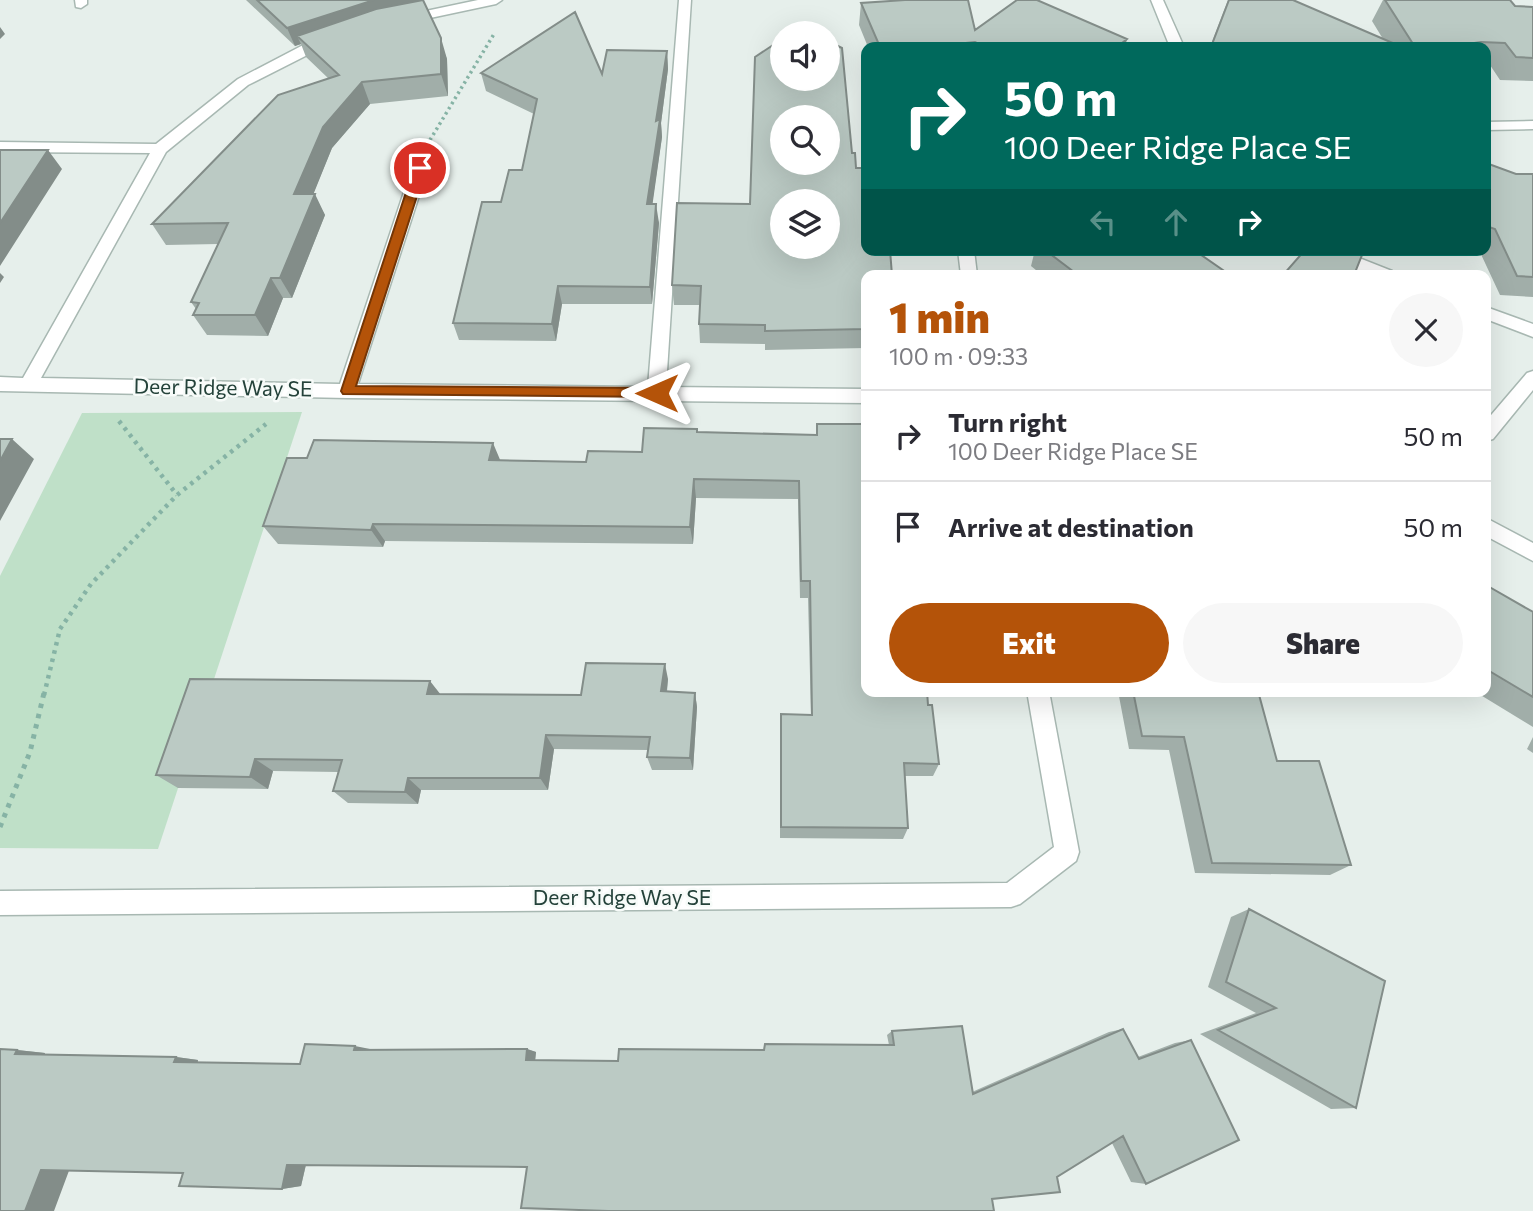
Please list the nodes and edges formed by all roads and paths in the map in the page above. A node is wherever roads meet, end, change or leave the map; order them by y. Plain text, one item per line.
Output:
1 (496, 0) edge
2 (685, 0) edge
3 (1157, 0) edge
4 (393, 22) edge
5 (497, 30) dead end
6 (346, 35) edge
7 (1175, 42) edge
8 (1533, 125) edge
9 (1491, 126) edge
10 (0, 148) edge
11 (160, 149) junction
12 (420, 168) joint
13 (1338, 256) edge
14 (1373, 270) edge
15 (1491, 315) edge
16 (1533, 331) edge
17 (1533, 378) edge
18 (0, 384) edge
19 (29, 384) junction
20 (131, 386) junction
21 (285, 389) junction
22 (347, 391) junction
23 (657, 393) junction
24 (861, 396) edge
25 (1491, 427) edge
26 (177, 495) junction
27 (1491, 529) edge
28 (1533, 553) edge
29 (1039, 697) edge
30 (0, 827) edge
31 (0, 903) edge

1 - 4 street
2 - 23 street
3 - 7 street
5 - 12 path
6 - 11 street
8 - 9 street
10 - 11 street
11 - 19 street
12 - 22 street
13 - 14 street
15 - 16 street
17 - 25 street
18 - 19 street, Deer Ridge Way SE
19 - 20 street, Deer Ridge Way SE
20 - 21 street, Deer Ridge Way SE
20 - 26 path
21 - 22 street, Deer Ridge Way SE
21 - 26 path
22 - 23 street, Deer Ridge Way SE
23 - 24 street, Deer Ridge Way SE
26 - 30 path
27 - 28 street
29 - 31 street, Deer Ridge Way SE

